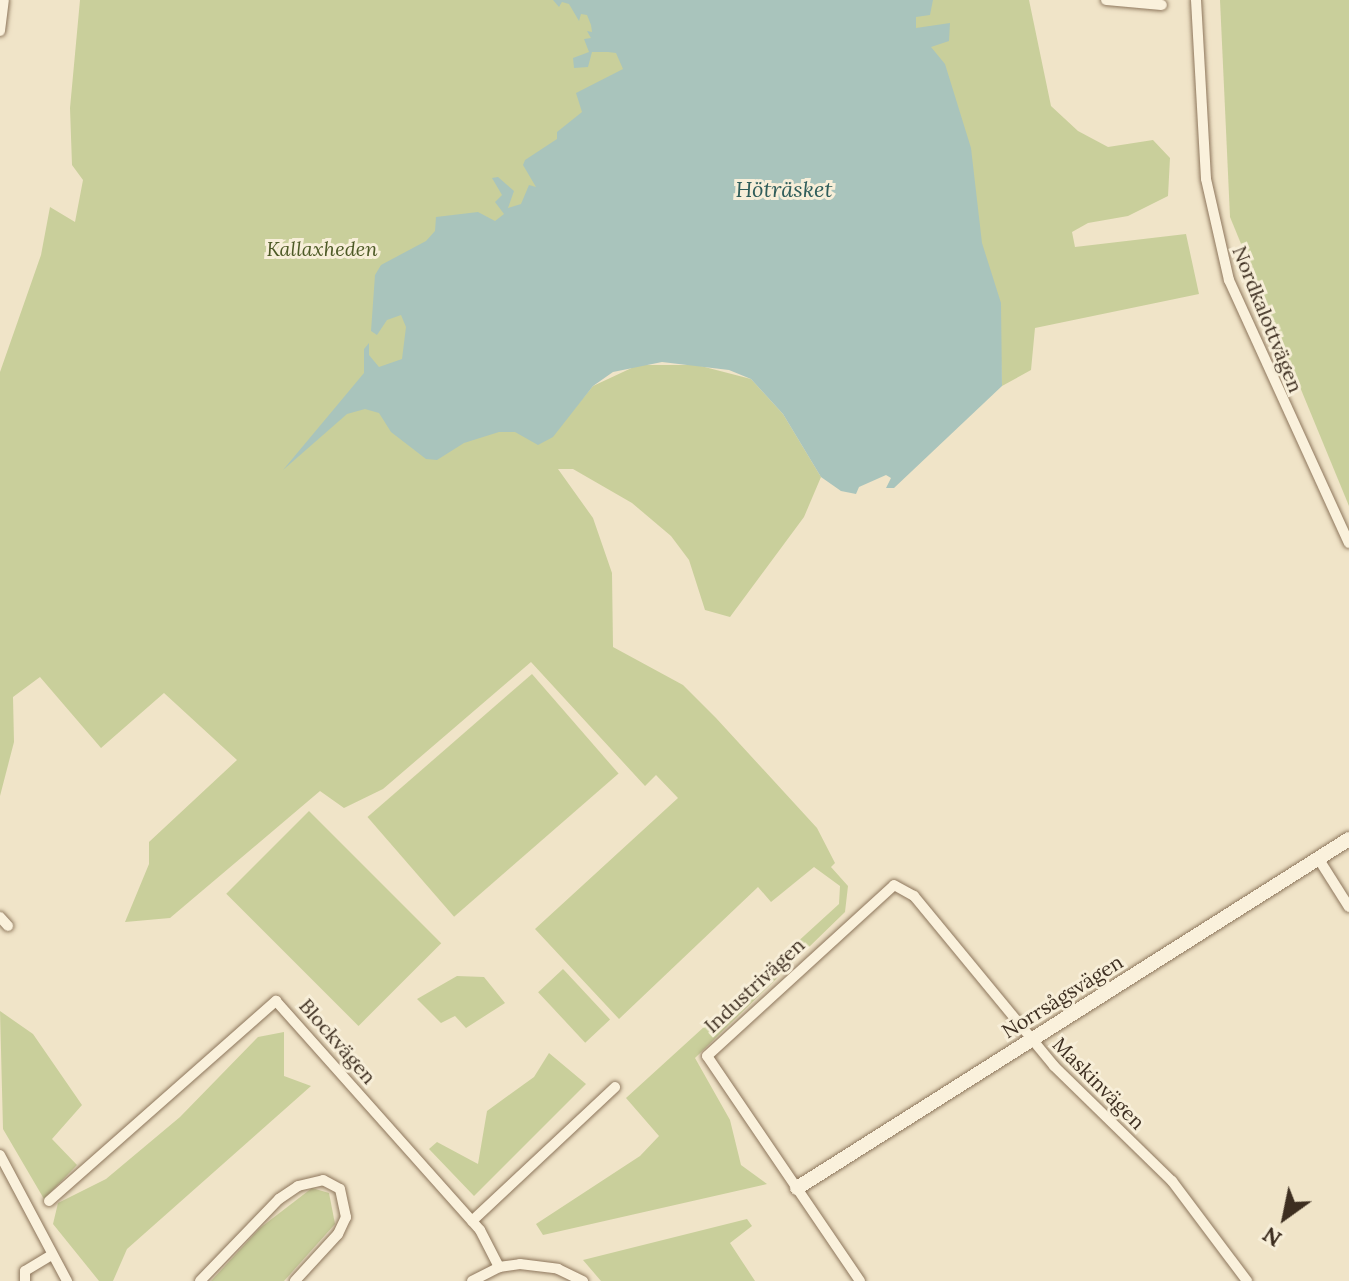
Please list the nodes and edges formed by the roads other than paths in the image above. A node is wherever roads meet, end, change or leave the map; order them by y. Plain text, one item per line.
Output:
1 (4, 0) edge
2 (1106, 0) edge
3 (1196, 0) edge
4 (1162, 5) dead end
5 (0, 31) edge
6 (1349, 543) edge
7 (1349, 839) edge
8 (1318, 858) junction
9 (1349, 907) edge
10 (924, 908) joint
11 (1032, 1039) junction
12 (615, 1087) dead end
13 (0, 1155) edge
14 (797, 1188) junction
15 (49, 1201) dead end
16 (472, 1221) junction
17 (52, 1255) junction
18 (499, 1267) junction
19 (25, 1281) edge
20 (67, 1281) edge
21 (200, 1281) edge
22 (295, 1281) edge
23 (472, 1281) edge
24 (583, 1281) edge
25 (860, 1281) edge
26 (1247, 1281) edge

1 - 5 street
2 - 4 street
3 - 6 street, Nordkalottvägen
7 - 8 street, Norrsågsvägen
8 - 9 street
8 - 11 street, Norrsågsvägen
10 - 11 street, Maskinvägen
10 - 14 street, Industrivägen
11 - 14 street, Norrsågsvägen
11 - 26 street, Maskinvägen
12 - 16 street
13 - 17 street
14 - 25 street, Industrivägen
15 - 16 street, Blockvägen
16 - 18 street, Blockvägen
17 - 19 street
17 - 20 street
18 - 23 street
18 - 24 street
21 - 22 street

